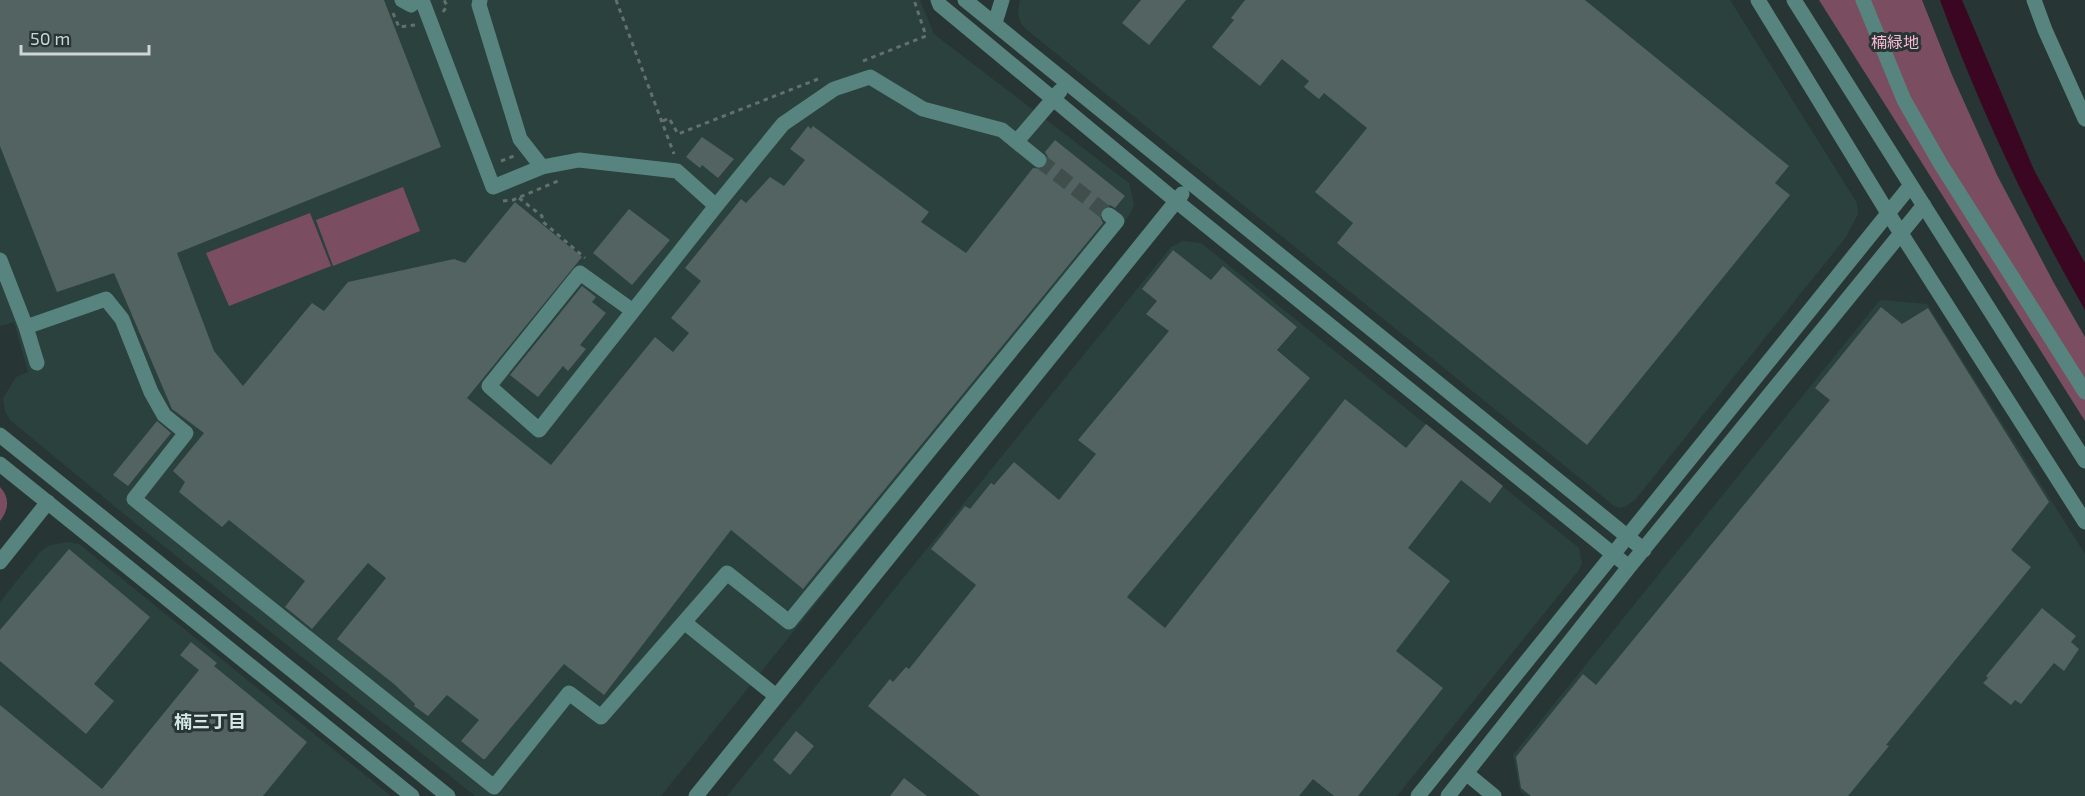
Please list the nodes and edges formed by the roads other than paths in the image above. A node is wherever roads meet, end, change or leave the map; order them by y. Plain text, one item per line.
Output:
1 (402, 0) edge
2 (417, 0) edge
3 (422, 0) edge
4 (480, 0) edge
5 (965, 0) edge
6 (1002, 0) edge
7 (1758, 0) edge
8 (1794, 0) edge
9 (1863, 0) edge
10 (2034, 0) edge
11 (942, 2) edge
12 (995, 23) junction
13 (1067, 83) junction
14 (1053, 99) junction
15 (2085, 119) edge
16 (1017, 141) junction
17 (1040, 160) tunnel mouth
18 (542, 167) junction
19 (1190, 183) junction
20 (1911, 185) junction
21 (1176, 201) junction
22 (716, 206) junction
23 (1924, 206) junction
24 (1888, 213) junction
25 (1109, 215) dead end
26 (1901, 233) junction
27 (0, 260) edge
28 (633, 310) junction
29 (26, 327) junction
30 (37, 363) dead end
31 (2085, 392) edge
32 (0, 435) edge
33 (2085, 460) edge
34 (0, 464) edge
35 (48, 502) junction
36 (2085, 522) edge
37 (1627, 536) junction
38 (1644, 550) junction
39 (1612, 554) junction
40 (0, 562) edge
41 (1629, 567) junction
42 (684, 622) junction
43 (776, 696) junction
44 (1466, 773) junction
45 (500, 791) edge
46 (1454, 794) edge
47 (412, 796) edge
48 (448, 796) edge
49 (696, 796) edge
50 (1418, 796) edge
51 (1494, 796) edge

1 - 2 street
3 - 18 street
4 - 18 street
5 - 12 street
6 - 12 street
7 - 24 street
8 - 20 street
9 - 31 street
10 - 15 street
11 - 14 street
12 - 13 street
13 - 14 street
13 - 19 street
14 - 16 street
14 - 21 street
16 - 17 street
16 - 22 street
18 - 22 street
19 - 21 street
19 - 37 street
20 - 23 street
20 - 24 street
21 - 39 street
21 - 43 street
22 - 28 street
23 - 26 street
23 - 33 street
24 - 26 street
24 - 37 street
25 - 42 street
26 - 36 street
26 - 38 street
27 - 29 street
28 - 28 street
29 - 30 street
29 - 45 street
32 - 48 street
34 - 35 street
35 - 40 street
35 - 47 street
37 - 38 street
37 - 39 street
38 - 41 street
39 - 41 street
39 - 50 street
41 - 44 street
42 - 43 street
42 - 45 street
43 - 49 street
44 - 46 street
44 - 51 street

